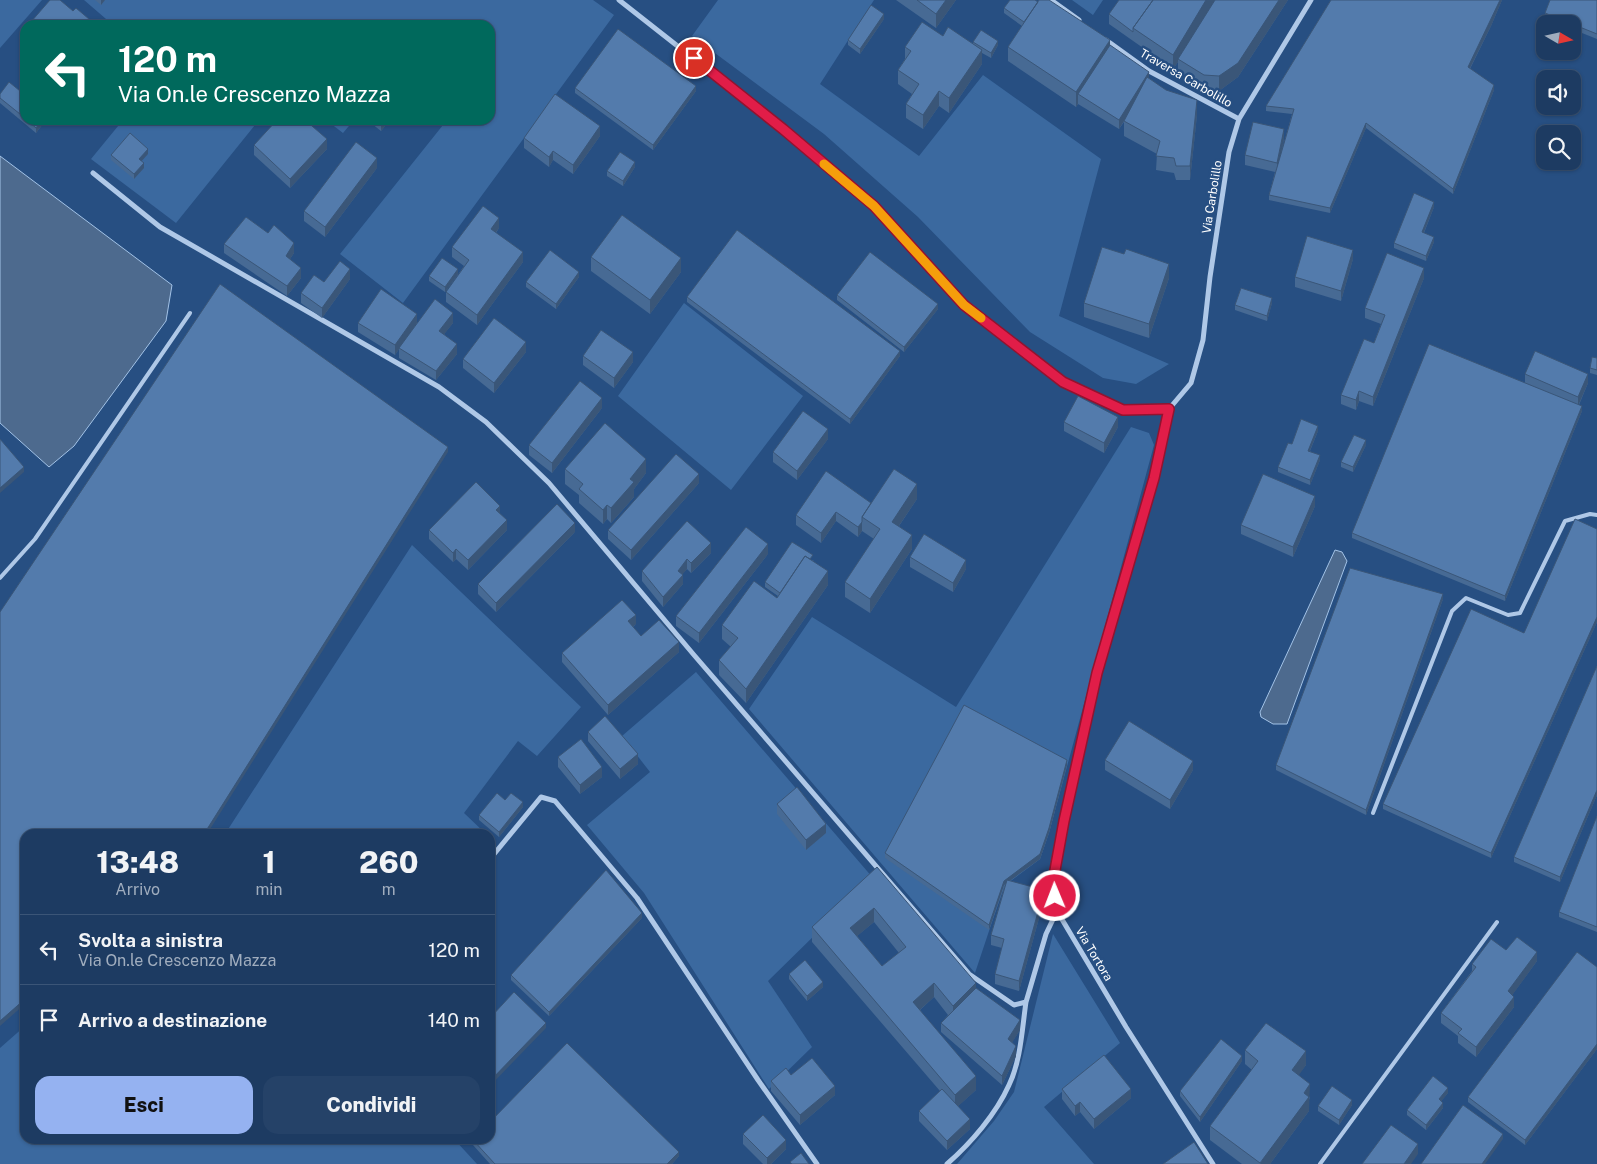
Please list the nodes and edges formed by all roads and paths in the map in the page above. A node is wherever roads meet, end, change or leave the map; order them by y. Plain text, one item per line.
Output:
1 (619, 0) edge
2 (1051, 0) edge
3 (1311, 0) edge
4 (1088, 26) edge
5 (1103, 38) edge
6 (1238, 119) junction
7 (93, 173) dead end
8 (190, 313) dead end
9 (1169, 409) junction
10 (1597, 514) edge
11 (0, 578) edge
12 (1373, 813) dead end
13 (495, 854) edge
14 (1057, 911) junction
15 (1498, 922) dead end
16 (1026, 1002) junction
17 (817, 1164) edge
18 (947, 1164) edge
19 (1213, 1164) edge
20 (1320, 1164) edge

1 - 9 street
2 - 4 street
3 - 6 street, Via Carbolillo
5 - 6 street, Traversa Carbolillo
6 - 9 street, Via Carbolillo
7 - 16 street
8 - 11 lane
9 - 14 street, Via Tortora
10 - 12 lane
13 - 17 street
14 - 16 street
14 - 19 street, Via Tortora
15 - 20 lane
16 - 18 street

